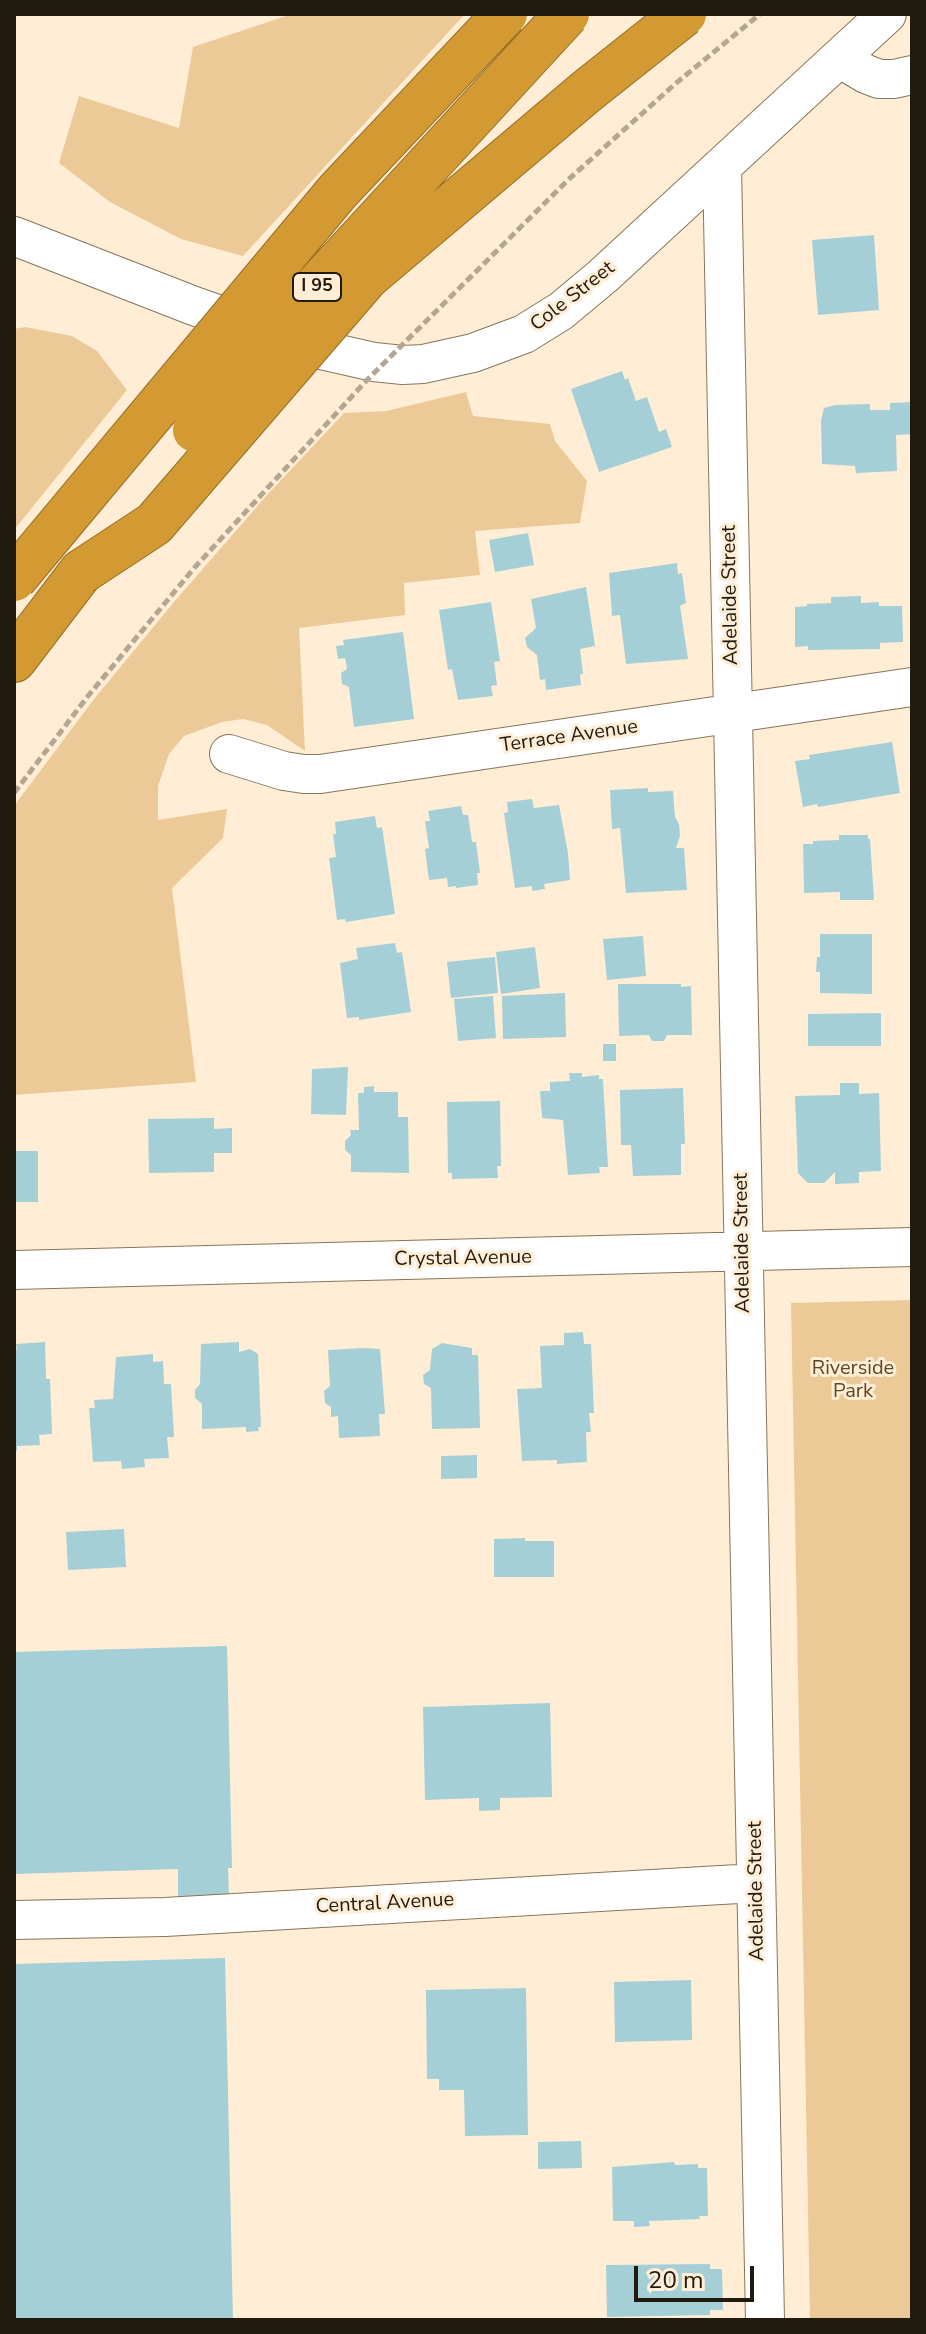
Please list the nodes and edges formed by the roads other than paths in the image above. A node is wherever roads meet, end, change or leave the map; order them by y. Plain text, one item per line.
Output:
1 (505, 14) edge
2 (567, 14) edge
3 (684, 14) edge
4 (887, 14) edge
5 (839, 58) junction
6 (912, 75) edge
7 (722, 166) junction
8 (14, 236) edge
9 (81, 572) junction
10 (14, 579) edge
11 (14, 660) edge
12 (912, 687) edge
13 (733, 713) junction
14 (229, 754) dead end
15 (912, 1247) edge
16 (744, 1251) junction
17 (14, 1270) edge
18 (756, 1883) junction
19 (14, 1920) edge
20 (765, 2320) edge

1 - 10 highway, bridge
2 - 9 highway, I 95, bridge
3 - 9 highway, bridge
4 - 5 street, Cole Street
5 - 6 street
5 - 7 street, Cole Street
7 - 8 street, Cole Street
7 - 13 street, Adelaide Street
9 - 11 highway, I 95
12 - 13 street, Terrace Avenue
13 - 14 street, Terrace Avenue
13 - 16 street, Adelaide Street
15 - 16 street, Crystal Avenue
16 - 17 street, Crystal Avenue
16 - 18 street, Adelaide Street
18 - 19 street, Central Avenue
18 - 20 street, Adelaide Street

